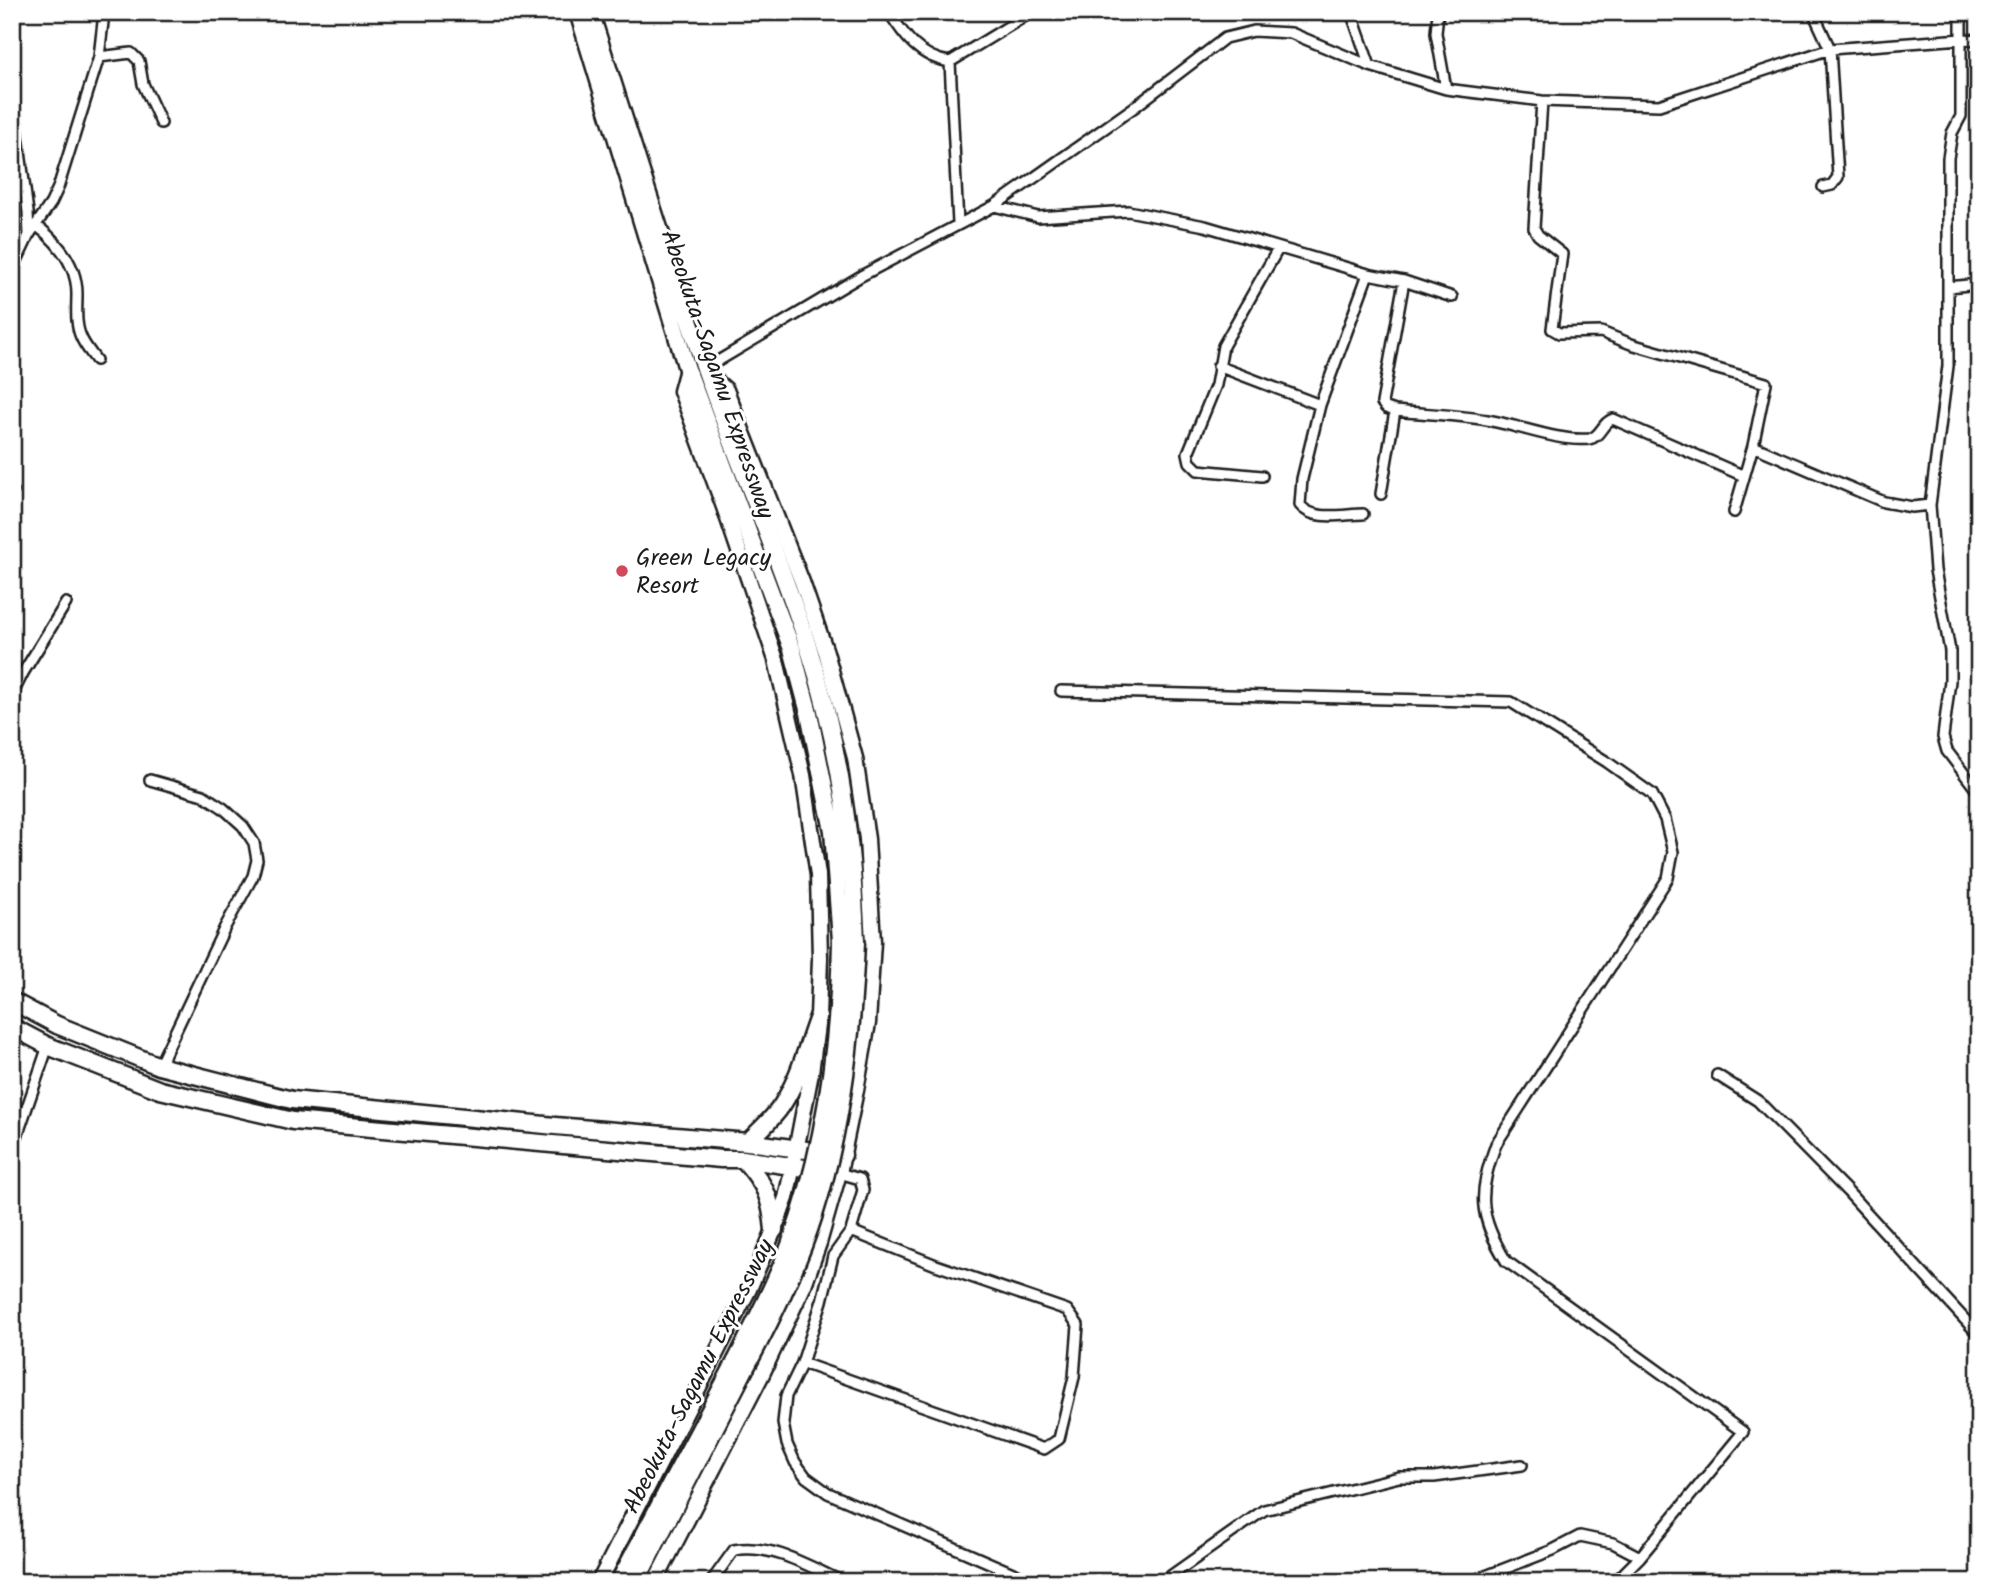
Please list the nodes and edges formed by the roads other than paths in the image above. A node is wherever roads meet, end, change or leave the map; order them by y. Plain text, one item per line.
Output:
1 (578, 12) edge
2 (590, 12) edge
3 (889, 12) edge
4 (1032, 12) edge
5 (1351, 12) edge
6 (1438, 12) edge
7 (1813, 12) edge
8 (1961, 12) edge
9 (103, 22) dead end
10 (1962, 39) junction
11 (1979, 40) edge
12 (1830, 49) junction
13 (99, 57) junction
14 (950, 62) junction
15 (1370, 66) junction
16 (1446, 89) junction
17 (12, 91) edge
18 (1542, 101) junction
19 (161, 123) dead end
20 (15, 124) edge
21 (1823, 187) dead end
22 (994, 206) junction
23 (958, 224) junction
24 (36, 225) junction
25 (29, 235) junction
26 (1278, 249) junction
27 (12, 271) edge
28 (1368, 274) junction
29 (1404, 281) junction
30 (1979, 284) edge
31 (1948, 287) junction
32 (1452, 297) dead end
33 (96, 360) dead end
34 (1218, 366) junction
35 (687, 369) junction
36 (707, 373) junction
37 (1320, 405) junction
38 (1395, 411) junction
39 (1753, 446) junction
40 (1262, 476) dead end
41 (1744, 476) junction
42 (1381, 494) dead end
43 (1930, 505) junction
44 (1734, 512) dead end
45 (1363, 514) dead end
46 (66, 603) dead end
47 (1061, 691) dead end
48 (12, 695) edge
49 (150, 780) dead end
50 (1979, 793) edge
51 (848, 942) junction
52 (12, 1001) edge
53 (818, 1017) junction
54 (12, 1027) edge
55 (48, 1046) junction
56 (159, 1066) junction
57 (187, 1074) junction
58 (1717, 1075) dead end
59 (183, 1096) junction
60 (748, 1142) junction
61 (796, 1148) junction
62 (12, 1151) edge
63 (843, 1155) junction
64 (743, 1159) junction
65 (793, 1166) junction
66 (839, 1173) junction
67 (774, 1230) junction
68 (851, 1231) junction
69 (1979, 1335) edge
70 (802, 1363) junction
71 (741, 1364) junction
72 (1522, 1465) dead end
73 (1640, 1557) junction
74 (599, 1582) edge
75 (619, 1582) edge
76 (636, 1582) edge
77 (655, 1582) edge
78 (711, 1582) edge
79 (843, 1582) edge
80 (1034, 1582) edge
81 (1162, 1582) edge
82 (1470, 1582) edge
83 (1615, 1582) edge

1 - 35 highway, Abeokuta-Sagamu Expressway
2 - 36 highway, Abeokuta-Sagamu Expressway
3 - 14 street
4 - 14 street
5 - 15 street
6 - 16 street
7 - 12 street
8 - 10 street
9 - 13 street
10 - 11 street
10 - 12 street
10 - 31 street
12 - 18 street
12 - 21 street
13 - 19 street
13 - 24 street
14 - 23 street
15 - 16 street
15 - 22 street
16 - 18 street
17 - 20 street
18 - 39 street
20 - 25 street
22 - 23 street
22 - 26 street
23 - 36 street
24 - 25 street
24 - 33 street
25 - 27 street
26 - 28 street
26 - 34 street
28 - 29 street
28 - 37 street
29 - 32 street
29 - 38 street
30 - 31 street
31 - 43 street
34 - 37 street
34 - 40 street
35 - 51 highway, Abeokuta-Sagamu Expressway
35 - 53 main road
36 - 51 highway, Abeokuta-Sagamu Expressway
36 - 63 main road
37 - 45 street
38 - 41 street
38 - 42 street
39 - 41 street
39 - 43 street
41 - 44 street
43 - 50 street
46 - 48 street
47 - 73 street
49 - 56 street
51 - 71 highway, Abeokuta-Sagamu Expressway, bridge
52 - 56 highway
53 - 60 highway
53 - 61 main road
54 - 55 highway
55 - 59 highway
55 - 62 street
56 - 57 highway
57 - 59 highway
57 - 60 highway
58 - 69 street
59 - 64 highway
60 - 61 highway
61 - 63 highway
61 - 65 main road
63 - 66 main road
64 - 65 highway
64 - 67 highway
65 - 66 highway
65 - 67 main road
66 - 68 street
66 - 77 main road
67 - 74 main road
68 - 70 street
68 - 70 street
70 - 80 street
71 - 75 highway, Abeokuta-Sagamu Expressway
71 - 76 highway, Abeokuta-Sagamu Expressway
72 - 81 street
73 - 82 street
73 - 83 street
78 - 79 street

